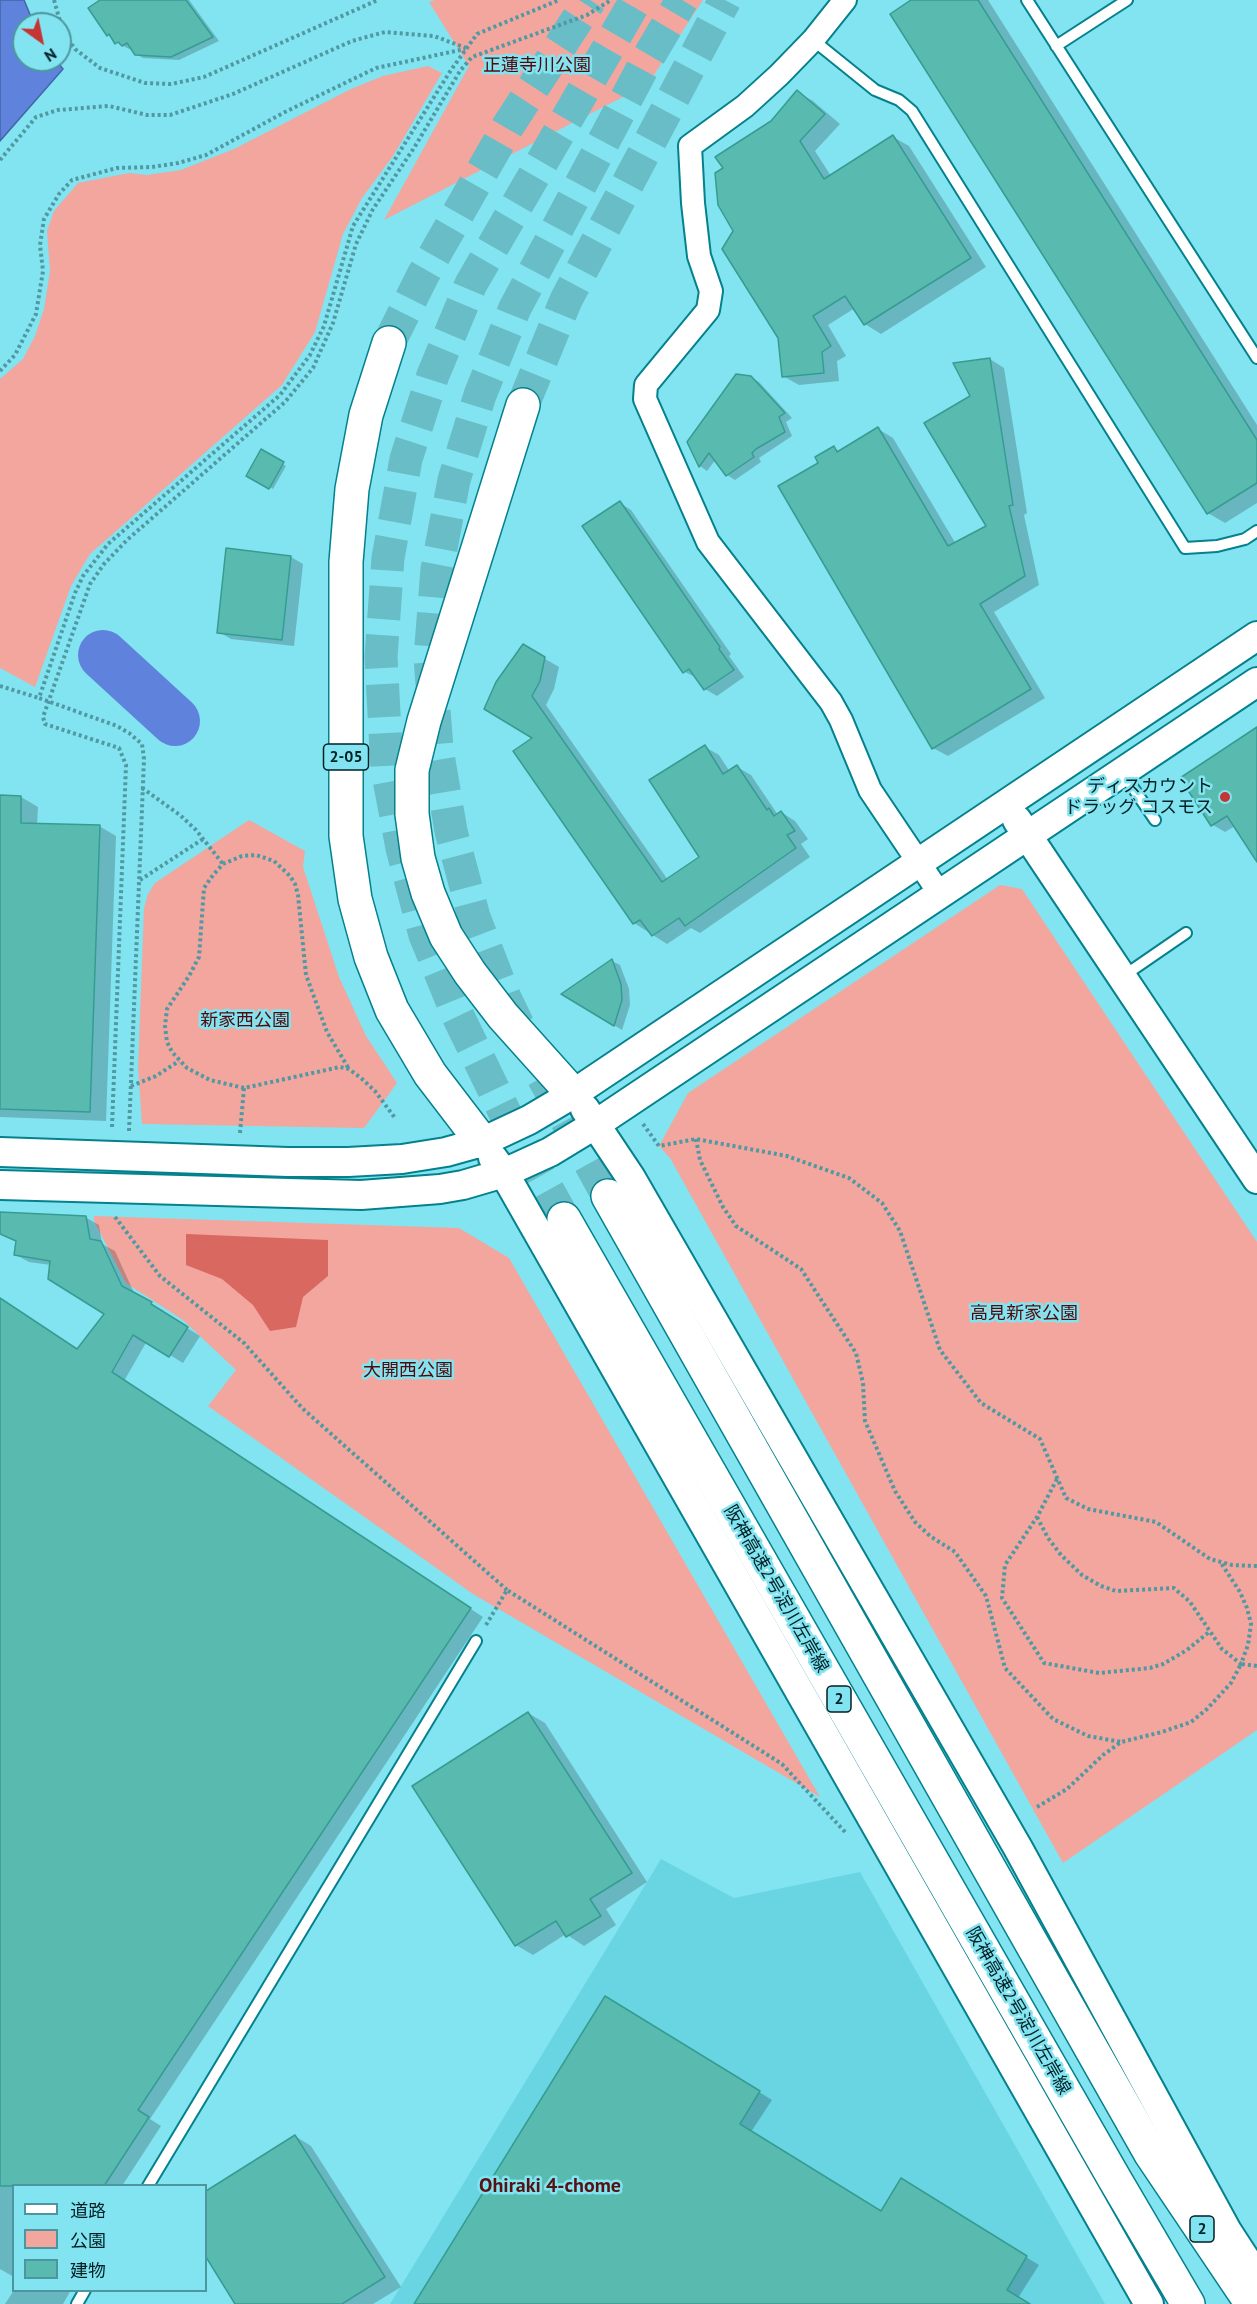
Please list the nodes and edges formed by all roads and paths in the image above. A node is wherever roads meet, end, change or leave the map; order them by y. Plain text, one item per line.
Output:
1 (54, 0) edge
2 (378, 0) edge
3 (559, 0) edge
4 (611, 0) edge
5 (845, 0) edge
6 (1027, 0) edge
7 (1126, 0) edge
8 (813, 40) junction
9 (1056, 46) junction
10 (466, 48) junction
11 (0, 160) edge
12 (389, 343) tunnel mouth
13 (1257, 358) edge
14 (0, 371) edge
15 (523, 405) tunnel mouth
16 (1257, 531) edge
17 (1257, 636) edge
18 (1257, 682) edge
19 (0, 686) edge
20 (39, 698) junction
21 (47, 701) junction
22 (1122, 772) junction
23 (142, 788) junction
24 (1006, 803) junction
25 (1155, 820) dead end
26 (1028, 836) junction
27 (203, 839) junction
28 (919, 861) junction
29 (223, 864) junction
30 (139, 880) junction
31 (940, 894) junction
32 (1186, 933) dead end
33 (1122, 977) junction
34 (179, 1061) junction
35 (349, 1069) junction
36 (131, 1086) junction
37 (243, 1088) junction
38 (573, 1094) junction
39 (395, 1118) dead end
40 (643, 1123) dead end
41 (596, 1124) junction
42 (112, 1131) dead end
43 (129, 1131) dead end
44 (240, 1133) dead end
45 (696, 1139) junction
46 (482, 1142) junction
47 (0, 1152) edge
48 (504, 1173) junction
49 (1257, 1179) edge
50 (0, 1185) edge
51 (608, 1196) tunnel mouth
52 (109, 1209) dead end
53 (564, 1219) tunnel mouth
54 (1057, 1479) junction
55 (1038, 1516) junction
56 (1220, 1562) junction
57 (1257, 1566) edge
58 (507, 1590) junction
59 (1209, 1632) junction
60 (476, 1641) joint
61 (1241, 1664) junction
62 (1257, 1666) edge
63 (1121, 1742) junction
64 (1036, 1807) dead end
65 (851, 1839) dead end
66 (149, 2184) edge
67 (1257, 2277) edge
68 (1149, 2304) edge
69 (1188, 2304) edge
70 (1252, 2304) edge

1 - 2 path
3 - 10 path
4 - 21 path
5 - 8 street
6 - 9 lane
7 - 9 lane
8 - 16 lane
8 - 28 street
9 - 13 lane
10 - 11 path
10 - 14 path
10 - 20 path
12 - 46 highway, 2-05
15 - 38 highway
17 - 24 street
18 - 22 street
19 - 20 path
20 - 21 path
21 - 23 path
21 - 42 path
22 - 25 lane
22 - 26 street
23 - 27 path
23 - 30 path
24 - 26 street
24 - 28 street
26 - 31 street
26 - 33 street
27 - 29 path
27 - 30 path
28 - 31 street
28 - 38 street
29 - 34 path
29 - 35 path
30 - 36 path
31 - 41 street
32 - 33 lane
33 - 49 street
34 - 36 path
34 - 37 path
35 - 37 path
35 - 39 path
36 - 43 path
37 - 44 path
38 - 41 street
38 - 46 street
40 - 45 path
41 - 48 street
41 - 67 street
45 - 54 path
45 - 63 path
46 - 47 street
46 - 48 street
48 - 50 street
48 - 68 street
51 - 70 highway, 2
52 - 58 path
53 - 69 highway, 阪神高速2号淀川左岸線 / 2
54 - 55 path
54 - 56 path
55 - 59 path
55 - 59 path
56 - 57 path
56 - 61 path
58 - 60 path
58 - 65 path
59 - 61 path
60 - 66 lane
61 - 62 path
61 - 63 path
63 - 64 path

